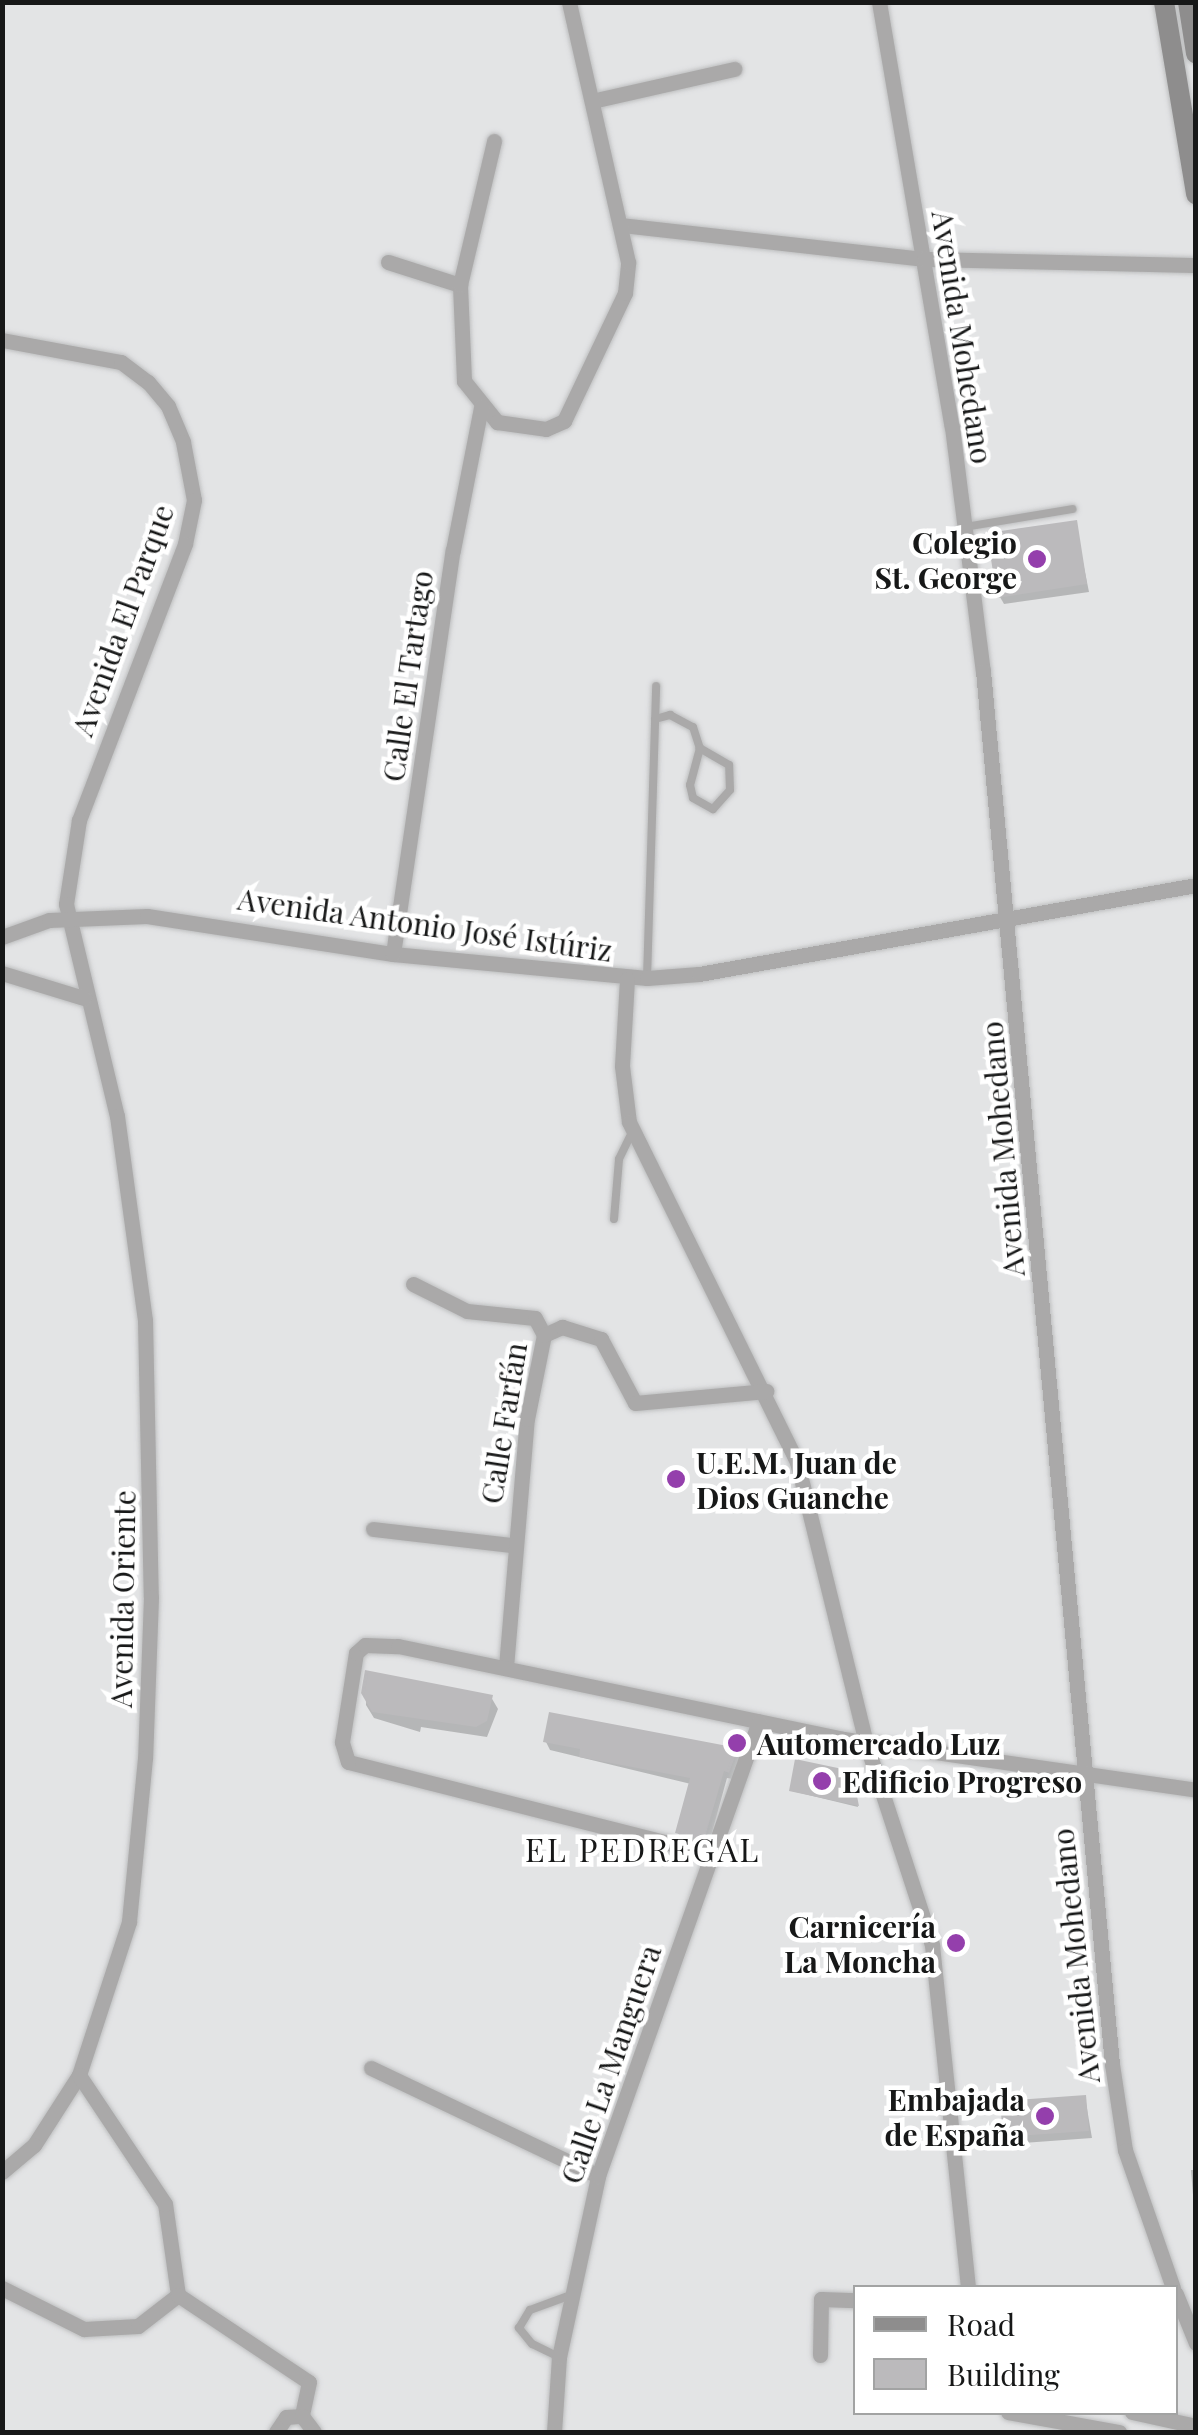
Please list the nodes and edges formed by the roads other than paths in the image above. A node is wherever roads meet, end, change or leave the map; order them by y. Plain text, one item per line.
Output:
1 (569, 2) edge
2 (879, 2) edge
3 (1164, 2) edge
4 (1188, 2) edge
5 (1196, 53) edge
6 (734, 69) dead end
7 (592, 101) junction
8 (494, 141) dead end
9 (1196, 194) edge
10 (621, 225) junction
11 (924, 259) junction
12 (388, 262) dead end
13 (1196, 266) edge
14 (460, 285) junction
15 (2, 340) edge
16 (481, 406) junction
17 (1072, 509) dead end
18 (965, 527) junction
19 (656, 686) dead end
20 (655, 719) junction
21 (700, 748) junction
22 (1196, 885) edge
23 (1010, 918) junction
24 (66, 919) junction
25 (2, 937) edge
26 (393, 954) junction
27 (2, 973) edge
28 (626, 978) junction
29 (648, 978) junction
30 (84, 998) junction
31 (633, 1130) junction
32 (614, 1219) dead end
33 (413, 1284) dead end
34 (544, 1335) junction
35 (766, 1392) junction
36 (373, 1529) dead end
37 (512, 1545) junction
38 (506, 1668) junction
39 (759, 1722) junction
40 (866, 1743) junction
41 (1085, 1774) junction
42 (1196, 1790) edge
43 (712, 1854) junction
44 (372, 2068) dead end
45 (78, 2075) junction
46 (2, 2172) edge
47 (598, 2176) junction
48 (968, 2285) edge
49 (1172, 2285) edge
50 (2, 2288) edge
51 (178, 2295) junction
52 (571, 2295) junction
53 (853, 2300) edge
54 (1178, 2300) edge
55 (1196, 2342) edge
56 (820, 2355) dead end
57 (559, 2357) junction
58 (1025, 2415) edge
59 (1146, 2415) edge
60 (302, 2416) junction
61 (1196, 2426) edge
62 (276, 2432) edge
63 (314, 2432) edge
64 (554, 2432) edge
65 (1119, 2432) edge

1 - 7 street
2 - 11 street, Avenida Mohedano
3 - 9 street
4 - 5 street
6 - 7 street
7 - 10 street
8 - 14 street
10 - 11 street
10 - 16 street
11 - 13 street
11 - 18 street, Avenida Mohedano
12 - 14 street
14 - 16 street
15 - 24 street, Avenida El Parque
16 - 26 street, Calle El Tartago
17 - 18 lane
18 - 23 street, Avenida Mohedano
19 - 20 lane
20 - 21 lane
20 - 29 lane
21 - 21 lane
22 - 23 street, Avenida Antonio José Istúriz
23 - 29 street, Avenida Antonio José Istúriz
23 - 41 street, Avenida Mohedano
24 - 25 street, Avenida Antonio José Istúriz
24 - 26 street, Avenida Antonio José Istúriz
24 - 30 street, Avenida Oriente
26 - 28 street, Avenida Antonio José Istúriz
27 - 30 street
28 - 29 street, Avenida Antonio José Istúriz
28 - 31 street
30 - 45 street, Avenida Oriente
31 - 32 lane
31 - 35 street
33 - 34 street
34 - 35 street, Calle Farfán
34 - 37 street, Calle Farfán
35 - 40 street
36 - 37 street
37 - 38 street, Calle Farfán
38 - 39 street
38 - 43 street
39 - 40 street
39 - 43 street, Calle La Manguera
40 - 41 street
40 - 48 street
41 - 42 street
41 - 49 street, Avenida Mohedano
43 - 47 street, Calle La Manguera
44 - 47 street
45 - 46 street, Avenida Oriente
45 - 51 street
47 - 52 street, Calle La Manguera
50 - 51 street
51 - 60 street
52 - 57 street, Calle La Manguera
52 - 57 lane
53 - 56 street
54 - 55 street, Avenida Mohedano
57 - 64 street, Calle La Manguera
58 - 65 street
59 - 61 street
60 - 62 street
60 - 63 street

